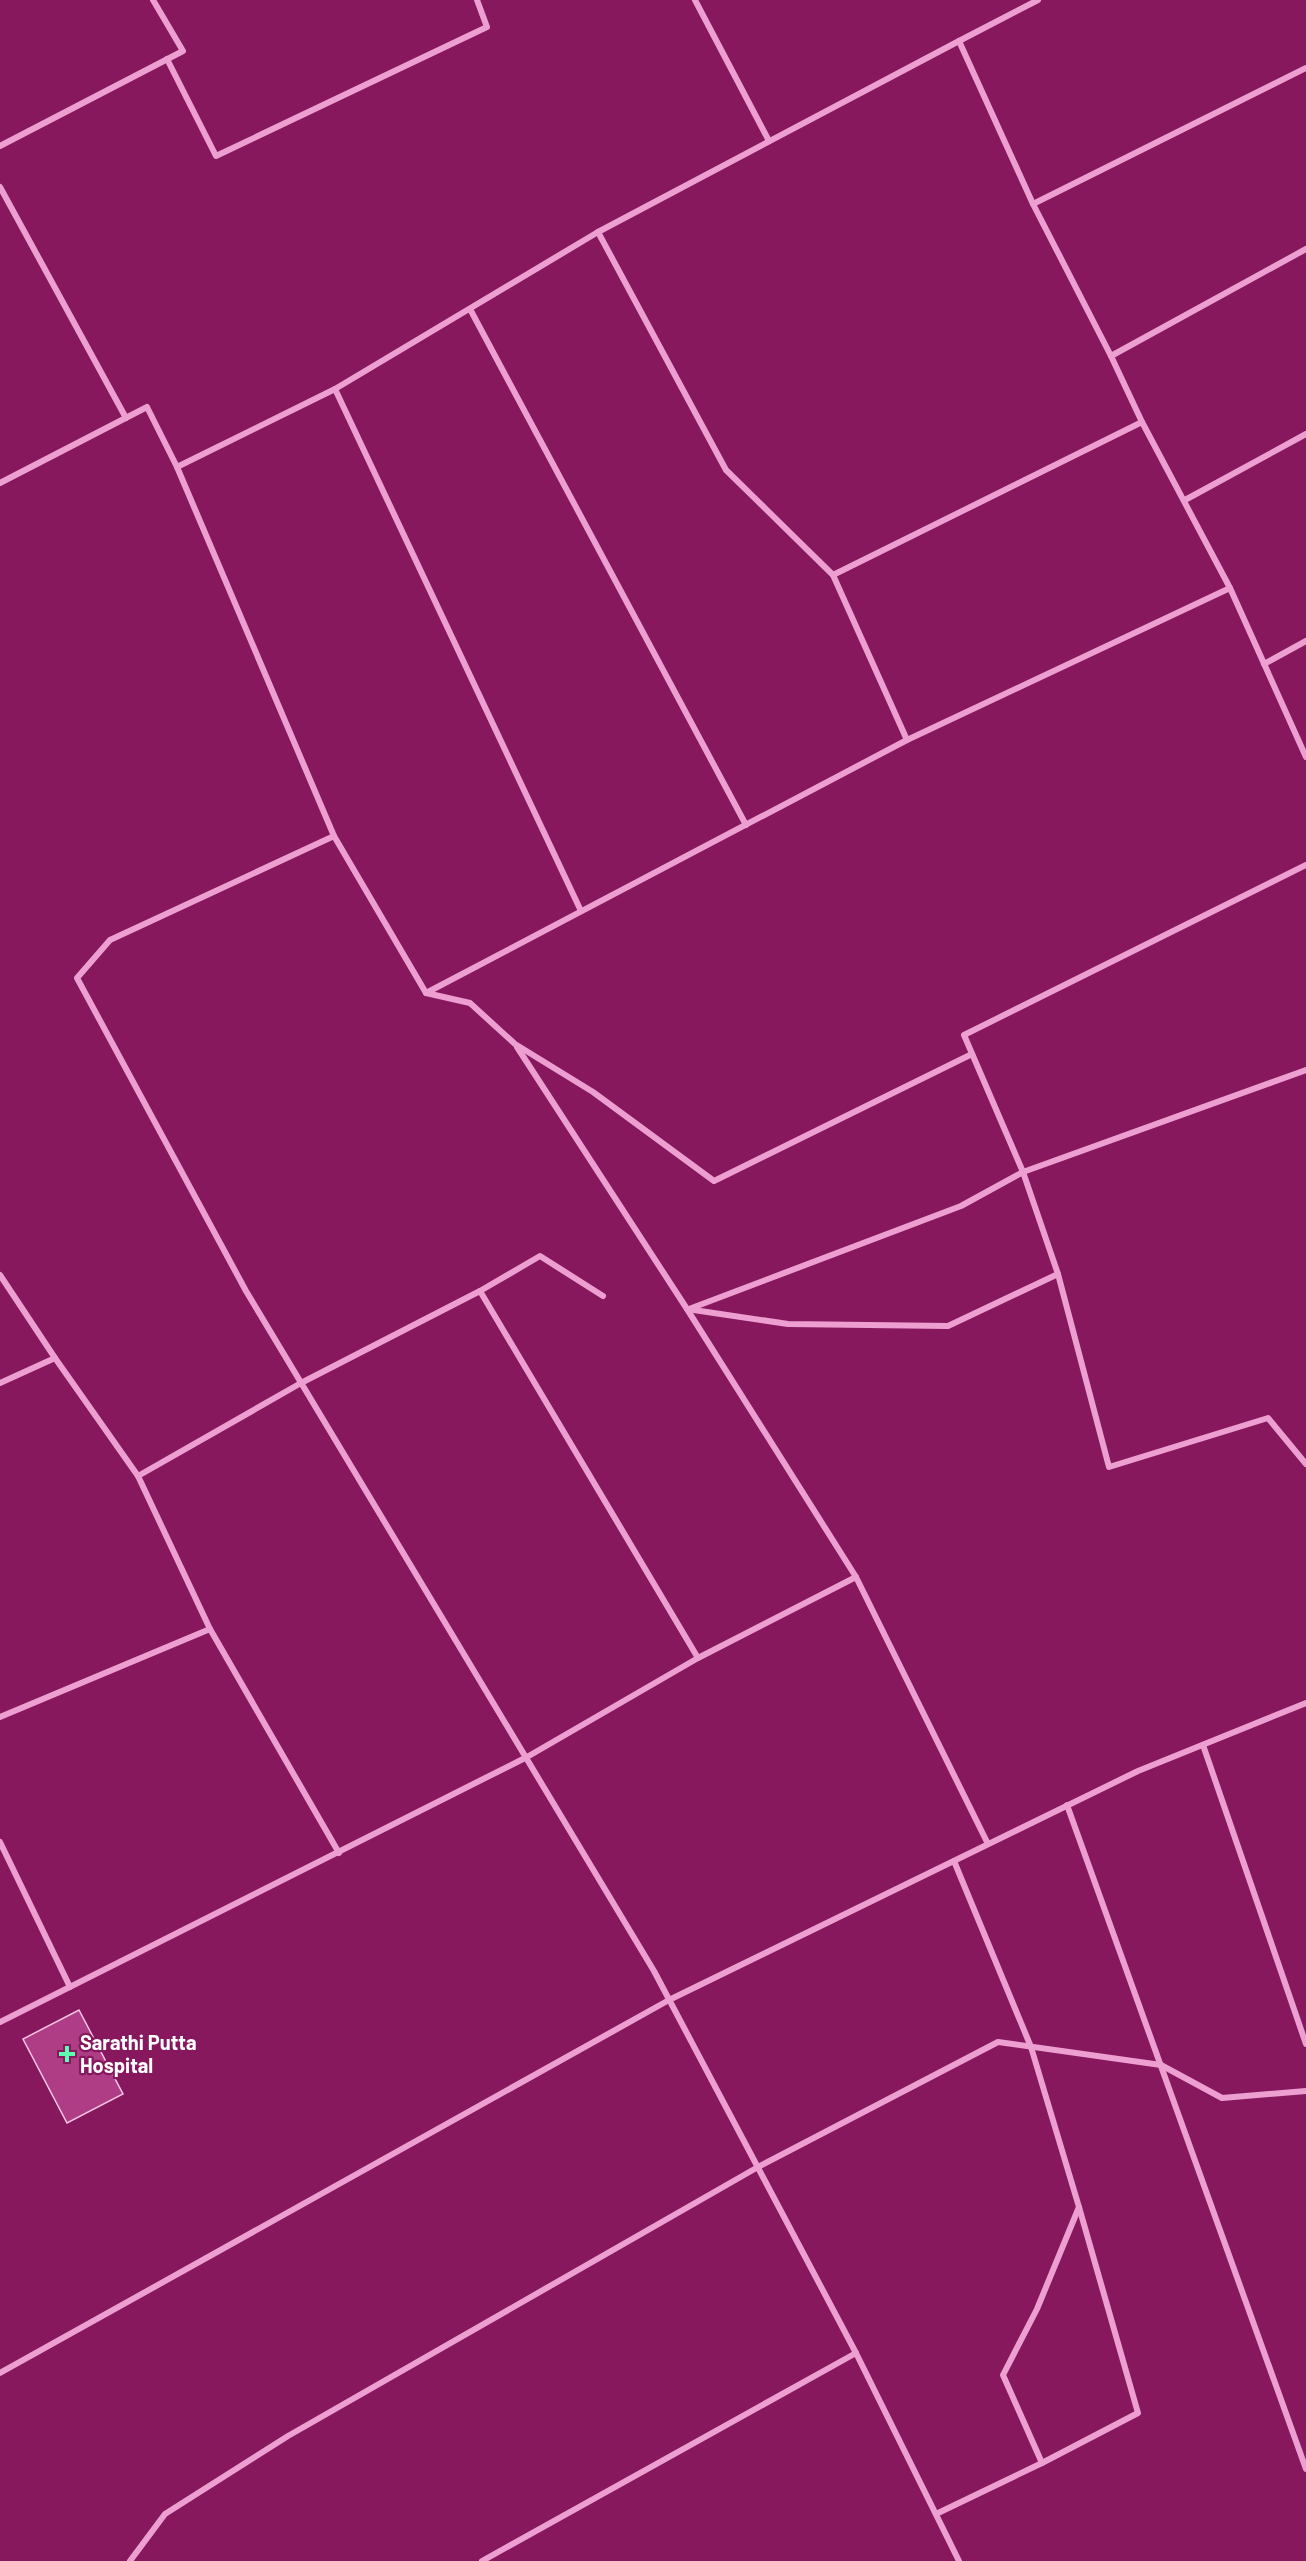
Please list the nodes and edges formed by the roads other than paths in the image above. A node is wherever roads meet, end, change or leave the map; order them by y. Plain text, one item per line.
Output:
1 (153, 0) edge
2 (477, 0) edge
3 (695, 0) edge
4 (1038, 0) edge
5 (959, 41) junction
6 (167, 59) junction
7 (1306, 68) edge
8 (769, 141) junction
9 (0, 146) edge
10 (0, 187) edge
11 (1033, 204) junction
12 (598, 231) junction
13 (1306, 249) edge
14 (470, 309) junction
15 (1111, 356) junction
16 (335, 389) junction
17 (126, 418) junction
18 (1142, 422) junction
19 (1306, 434) edge
20 (177, 467) junction
21 (0, 483) edge
22 (1185, 500) junction
23 (833, 575) junction
24 (1230, 588) junction
25 (1306, 641) edge
26 (1264, 664) junction
27 (907, 741) junction
28 (1306, 757) edge
29 (746, 825) junction
30 (334, 836) junction
31 (1306, 865) edge
32 (581, 911) junction
33 (426, 993) junction
34 (515, 1044) junction
35 (972, 1054) junction
36 (1306, 1070) edge
37 (1023, 1172) junction
38 (0, 1275) edge
39 (1058, 1275) junction
40 (480, 1291) junction
41 (603, 1296) dead end
42 (687, 1310) junction
43 (55, 1358) junction
44 (0, 1383) edge
45 (301, 1383) junction
46 (1306, 1464) edge
47 (138, 1476) junction
48 (856, 1577) junction
49 (210, 1629) junction
50 (698, 1658) junction
51 (1306, 1703) edge
52 (0, 1717) edge
53 (1203, 1745) junction
54 (527, 1757) junction
55 (1067, 1805) junction
56 (0, 1842) edge
57 (988, 1844) junction
58 (339, 1852) junction
59 (954, 1861) junction
60 (70, 1987) junction
61 (669, 2000) junction
62 (0, 2022) edge
63 (1306, 2044) edge
64 (1031, 2047) junction
65 (1161, 2065) junction
66 (1306, 2091) edge
67 (758, 2167) junction
68 (1079, 2207) junction
69 (856, 2353) junction
70 (0, 2373) edge
71 (1042, 2463) junction
72 (1306, 2469) edge
73 (936, 2514) junction
74 (130, 2561) edge
75 (482, 2561) edge
76 (959, 2561) edge

1 - 6 street
2 - 6 street
3 - 8 street
4 - 5 street
5 - 8 street
5 - 11 street
6 - 9 street
7 - 11 street
8 - 12 street
10 - 17 street
11 - 15 street
12 - 14 street
12 - 23 street
13 - 15 street
14 - 16 street
14 - 29 street
15 - 18 street
16 - 20 street
16 - 32 street
17 - 20 street
17 - 21 street
18 - 22 street
18 - 23 street
19 - 22 street
20 - 30 street
22 - 24 street
23 - 27 street
24 - 26 street
24 - 27 street
25 - 26 street
26 - 28 street
27 - 29 street
29 - 32 street
30 - 33 street
30 - 45 street
31 - 35 street
32 - 33 street
33 - 34 street
34 - 35 street
34 - 42 street
35 - 37 street
36 - 37 street
37 - 39 street
37 - 42 street
38 - 43 street
39 - 42 street
39 - 46 street
40 - 41 street
40 - 45 street
40 - 50 street
42 - 48 street
43 - 44 street
43 - 47 street
45 - 47 street
45 - 54 street
47 - 49 street
48 - 50 street
48 - 57 street
49 - 52 street
49 - 58 street
50 - 54 street
51 - 53 street
53 - 55 street
53 - 63 street
54 - 58 street
54 - 61 street
55 - 57 street
55 - 65 street
56 - 60 street
57 - 59 street
58 - 60 street
59 - 61 street
59 - 64 street
60 - 62 street
61 - 67 street
61 - 70 street
64 - 65 street
64 - 67 street
64 - 68 street
65 - 66 street
65 - 72 street
67 - 69 street
67 - 74 street
68 - 71 street
68 - 71 street
69 - 73 street
69 - 75 street
71 - 73 street
73 - 76 street

